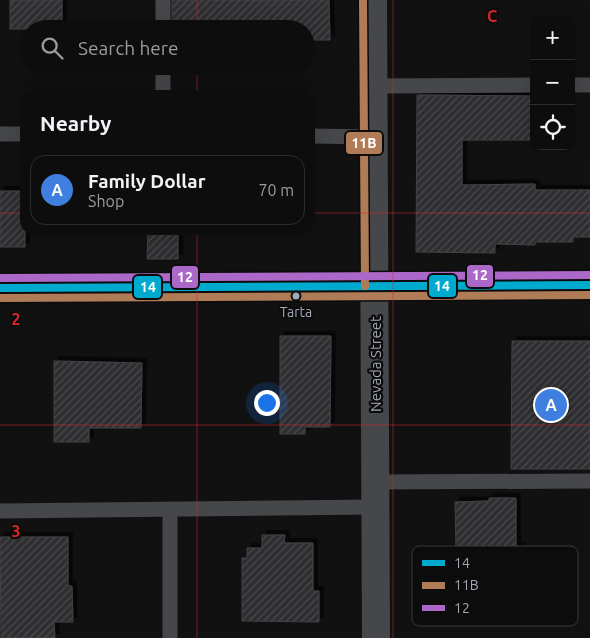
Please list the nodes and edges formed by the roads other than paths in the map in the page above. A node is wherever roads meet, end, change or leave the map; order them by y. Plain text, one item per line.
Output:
1 (163, 0) edge
2 (373, 0) edge
3 (163, 20) edge
4 (163, 75) edge
5 (530, 85) edge
6 (575, 85) edge
7 (590, 85) edge
8 (373, 86) junction
9 (163, 90) edge
10 (0, 134) edge
11 (20, 134) edge
12 (315, 136) edge
13 (374, 137) junction
14 (590, 285) edge
15 (375, 286) junction
16 (0, 288) edge
17 (590, 481) edge
18 (375, 495) junction
19 (170, 509) junction
20 (0, 511) edge
21 (170, 638) edge
22 (376, 638) edge

1 - 3 lane
2 - 8 street, Nevada Street
4 - 9 lane
5 - 8 lane
6 - 7 lane
8 - 13 street, Nevada Street
10 - 11 lane
12 - 13 lane
13 - 15 street, Nevada Street
14 - 15 street
15 - 16 street
15 - 18 street, Nevada Street
17 - 18 lane
18 - 19 lane
18 - 22 street, Nevada Street
19 - 20 lane
19 - 21 lane

